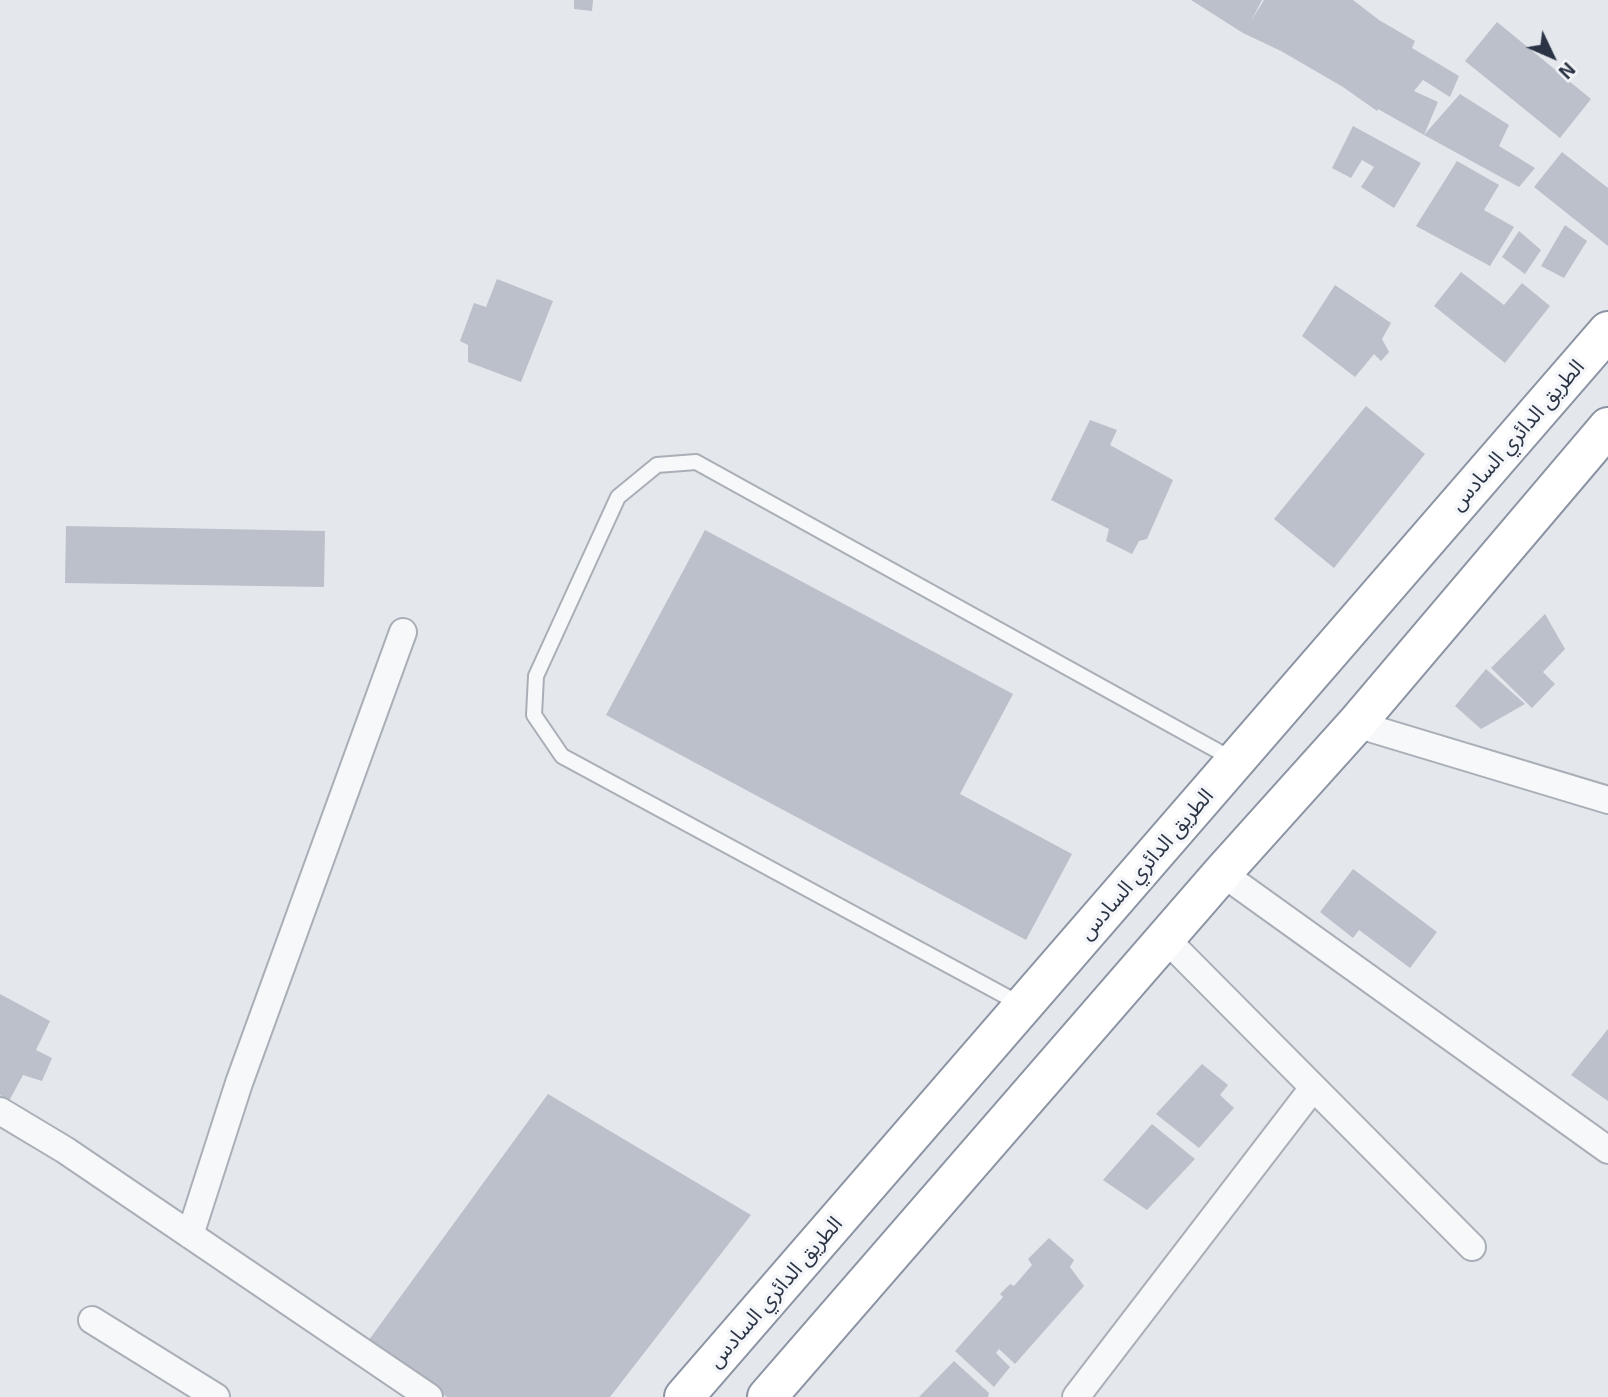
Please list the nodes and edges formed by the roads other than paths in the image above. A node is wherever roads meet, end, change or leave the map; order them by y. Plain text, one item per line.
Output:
1 (1608, 331) edge
2 (1608, 427) edge
3 (403, 632) dead end
4 (1356, 724) junction
5 (1235, 761) junction
6 (1608, 800) edge
7 (1222, 873) junction
8 (1166, 939) junction
9 (1023, 1005) junction
10 (1313, 1088) junction
11 (0, 1111) edge
12 (1608, 1150) edge
13 (190, 1235) junction
14 (1472, 1247) dead end
15 (92, 1320) dead end
16 (216, 1397) edge
17 (429, 1397) edge
18 (684, 1397) edge
19 (767, 1397) edge
20 (1076, 1397) edge

1 - 5 highway, الطريق الدائري السادس
2 - 4 highway
3 - 13 street
4 - 6 street
4 - 7 highway
5 - 9 highway, الطريق الدائري السادس
5 - 9 lane
7 - 8 highway
7 - 12 street
8 - 10 street
8 - 19 highway
9 - 18 highway, الطريق الدائري السادس
10 - 14 street
10 - 20 street
11 - 13 street
13 - 17 street
15 - 16 street

